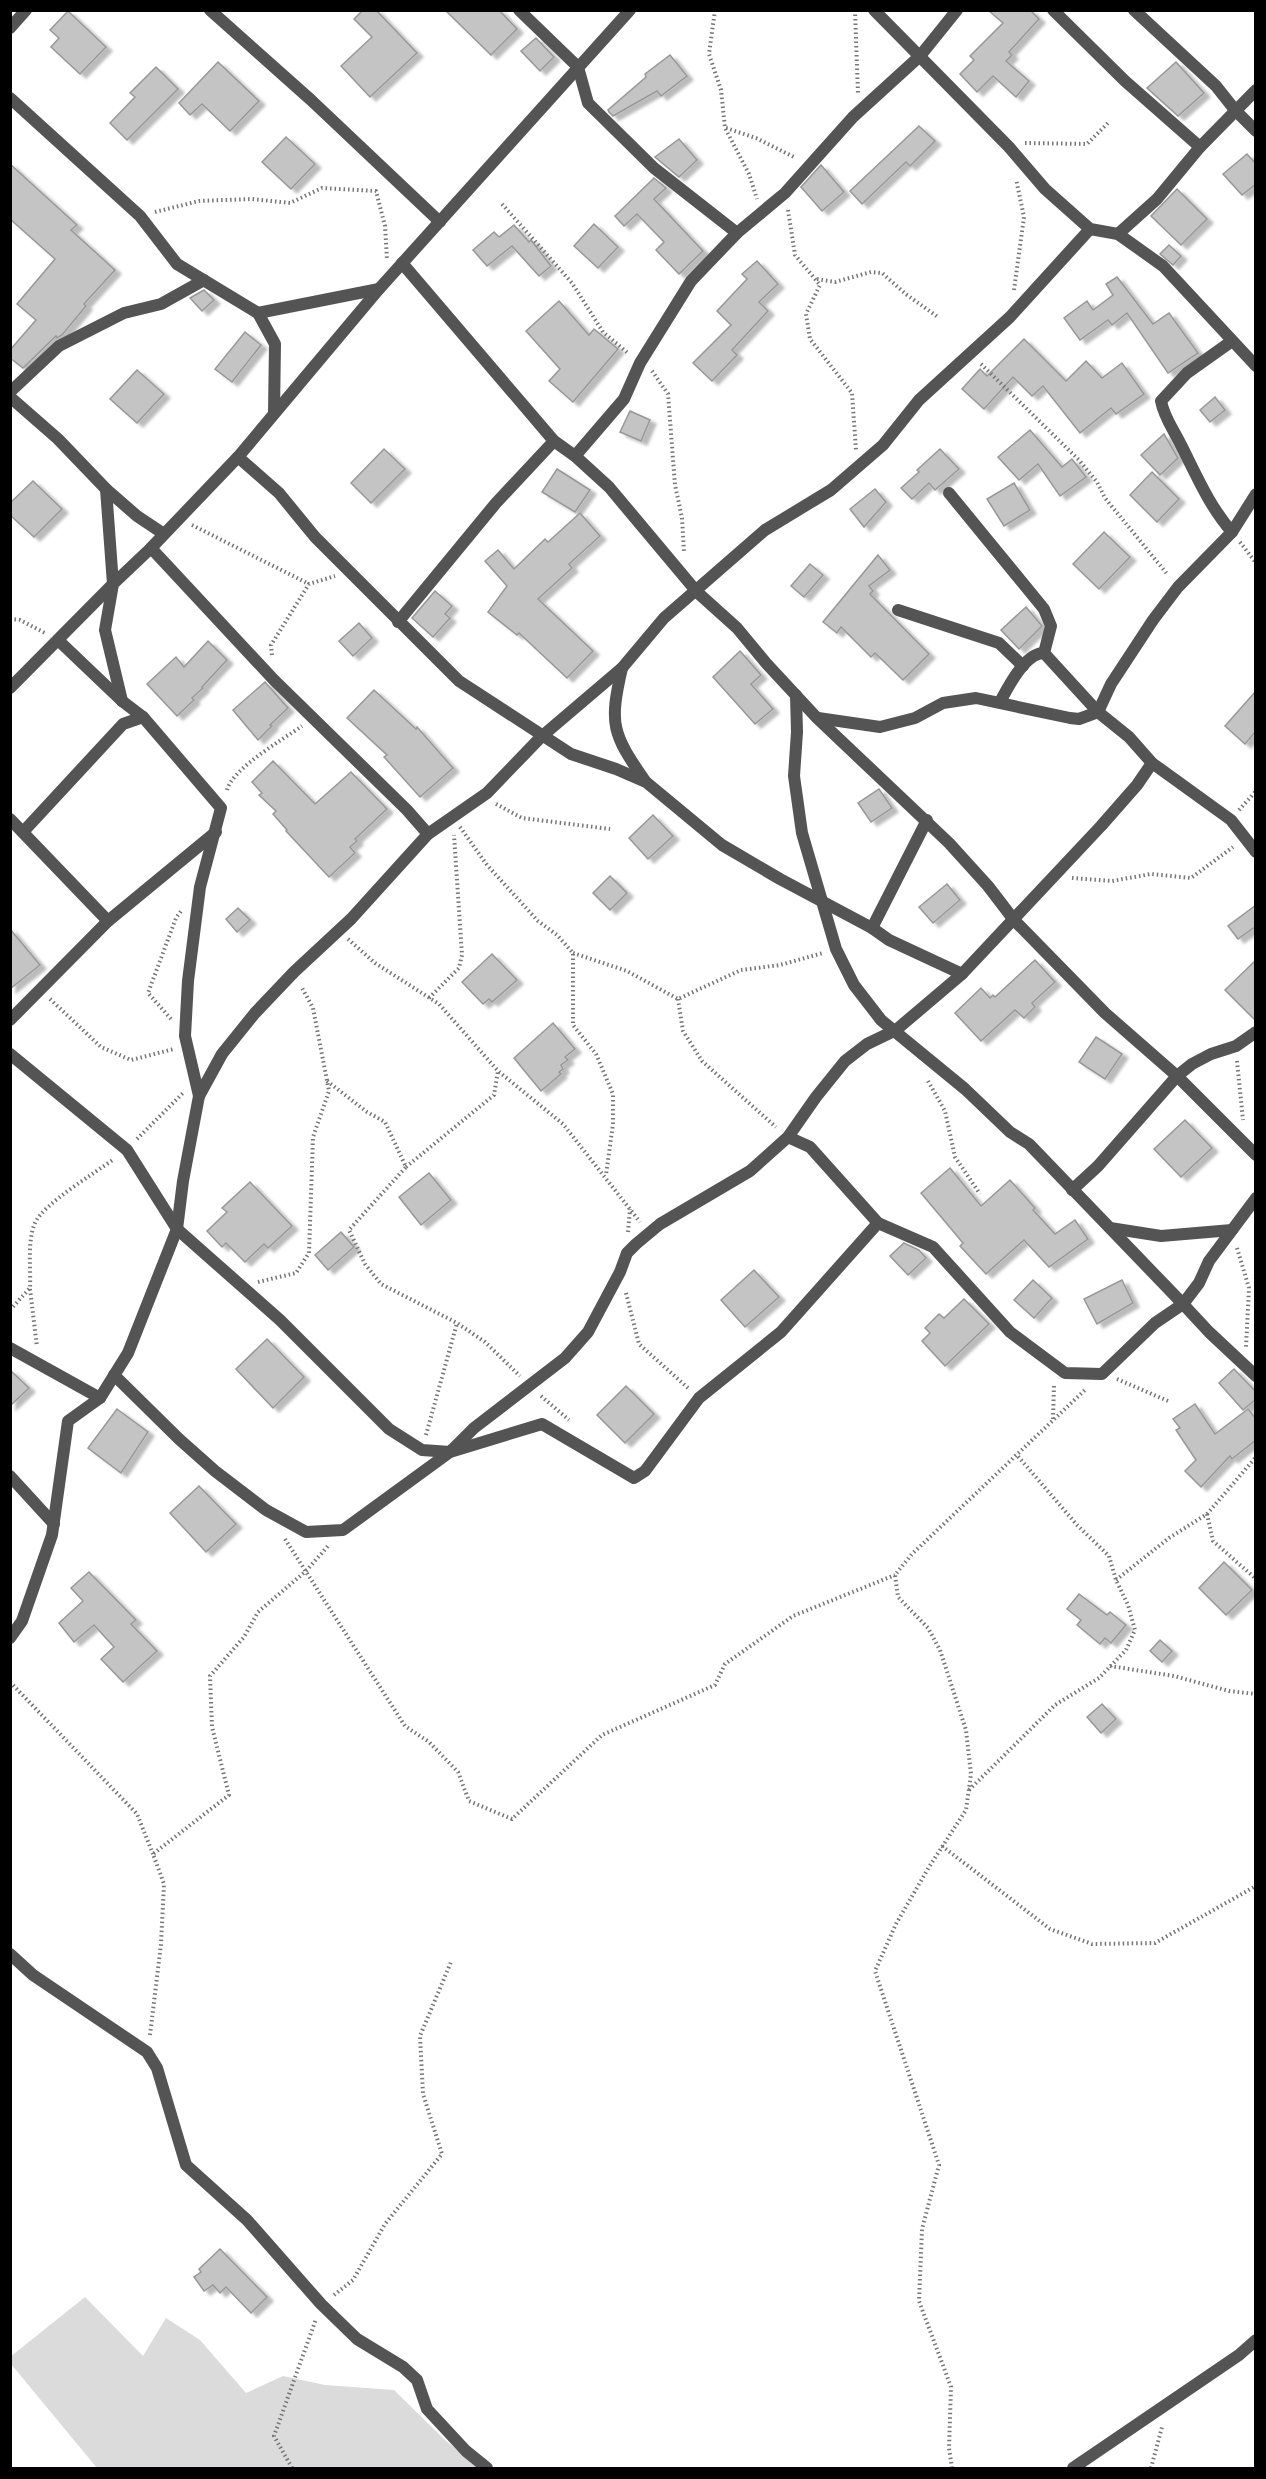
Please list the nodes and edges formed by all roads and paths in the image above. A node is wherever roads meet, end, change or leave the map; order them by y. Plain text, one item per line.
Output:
1 (26, 10) edge
2 (210, 10) edge
3 (519, 10) edge
4 (630, 10) edge
5 (715, 10) edge
6 (855, 10) edge
7 (874, 10) edge
8 (957, 10) edge
9 (1053, 10) edge
10 (1134, 10) edge
11 (10, 28) edge
12 (920, 56) junction
13 (578, 67) junction
14 (1256, 90) edge
15 (10, 98) edge
16 (1235, 110) junction
17 (853, 117) junction
18 (725, 128) junction
19 (1256, 131) edge
20 (1200, 147) junction
21 (810, 165) junction
22 (785, 193) junction
23 (502, 204) dead end
24 (762, 214) junction
25 (140, 216) junction
26 (440, 222) junction
27 (1090, 229) junction
28 (737, 233) junction
29 (1118, 234) junction
30 (402, 263) junction
31 (816, 278) junction
32 (204, 280) junction
33 (379, 289) junction
34 (258, 313) junction
35 (938, 317) dead end
36 (1232, 341) junction
37 (1256, 346) edge
38 (1242, 351) junction
39 (970, 352) junction
40 (640, 363) junction
41 (1256, 366) edge
42 (10, 392) edge
43 (10, 397) edge
44 (274, 412) junction
45 (554, 441) junction
46 (575, 456) junction
47 (238, 457) junction
48 (856, 466) junction
49 (106, 489) junction
50 (949, 493) dead end
51 (1256, 494) edge
52 (682, 518) dead end
53 (179, 519) junction
54 (1232, 532) junction
55 (164, 534) junction
56 (151, 548) junction
57 (1256, 563) edge
58 (349, 572) junction
59 (113, 584) junction
60 (309, 584) junction
61 (1178, 587) junction
62 (697, 591) junction
63 (898, 610) dead end
64 (10, 619) edge
65 (398, 622) junction
66 (58, 640) junction
67 (1044, 653) junction
68 (1023, 666) junction
69 (622, 668) junction
70 (274, 680) junction
71 (10, 688) edge
72 (796, 695) junction
73 (122, 701) junction
74 (1000, 702) junction
75 (1098, 712) junction
76 (143, 717) junction
77 (313, 718) junction
78 (817, 718) junction
79 (541, 737) junction
80 (1152, 763) junction
81 (646, 782) junction
82 (1256, 791) edge
83 (482, 796) junction
84 (221, 808) junction
85 (453, 817) junction
86 (10, 819) edge
87 (927, 820) junction
88 (1231, 820) junction
89 (610, 829) dead end
90 (23, 832) junction
91 (216, 832) junction
92 (428, 834) junction
93 (1256, 852) edge
94 (1053, 876) junction
95 (200, 887) junction
96 (824, 904) junction
97 (1014, 920) junction
98 (108, 921) junction
99 (872, 928) junction
100 (339, 930) junction
101 (836, 949) junction
102 (573, 953) junction
103 (294, 972) junction
104 (962, 974) junction
105 (40, 990) junction
106 (429, 998) junction
107 (678, 999) junction
108 (10, 1020) edge
109 (896, 1030) junction
110 (1256, 1032) edge
111 (187, 1040) junction
112 (1236, 1046) junction
113 (10, 1054) edge
114 (498, 1071) junction
115 (1177, 1076) junction
116 (196, 1079) junction
117 (928, 1080) dead end
118 (327, 1081) junction
119 (200, 1096) junction
120 (788, 1137) junction
121 (1245, 1145) junction
122 (127, 1150) junction
123 (1256, 1155) edge
124 (406, 1167) junction
125 (606, 1176) junction
126 (1072, 1190) junction
127 (980, 1194) dead end
128 (1256, 1198) edge
129 (878, 1223) junction
130 (1108, 1228) junction
131 (177, 1229) junction
132 (1232, 1230) junction
133 (648, 1234) junction
134 (620, 1272) junction
135 (241, 1285) junction
136 (30, 1288) junction
137 (1183, 1304) junction
138 (10, 1310) edge
139 (457, 1323) junction
140 (10, 1348) edge
141 (39, 1363) junction
142 (1055, 1365) junction
143 (1245, 1366) junction
144 (1102, 1374) junction
145 (114, 1375) junction
146 (1256, 1376) edge
147 (529, 1386) junction
148 (100, 1398) junction
149 (699, 1398) junction
150 (1168, 1401) dead end
151 (1053, 1420) junction
152 (422, 1450) junction
153 (450, 1452) junction
154 (1017, 1454) junction
155 (1256, 1456) edge
156 (10, 1476) edge
157 (1207, 1514) junction
158 (54, 1524) junction
159 (343, 1530) junction
160 (283, 1536) dead end
161 (306, 1571) junction
162 (895, 1575) junction
163 (1256, 1579) edge
164 (1116, 1580) junction
165 (10, 1638) edge
166 (1110, 1666) junction
167 (10, 1682) edge
168 (1256, 1694) edge
169 (969, 1790) junction
170 (942, 1846) junction
171 (153, 1854) junction
172 (1256, 1886) edge
173 (10, 1953) edge
174 (451, 1962) dead end
175 (147, 2052) junction
176 (321, 2304) junction
177 (1256, 2340) edge
178 (1169, 2403) junction
179 (292, 2469) edge
180 (487, 2469) edge
181 (952, 2469) edge
182 (1073, 2469) edge
183 (1151, 2469) edge

1 - 11 street
2 - 26 street
3 - 13 street
4 - 13 street
5 - 18 path
6 - 17 path
7 - 12 street
8 - 12 street
9 - 20 street
10 - 16 street
12 - 17 street
12 - 27 street
13 - 26 street
13 - 28 street
14 - 16 street
15 - 25 street
16 - 19 street
16 - 20 street
17 - 21 street
18 - 21 path
18 - 24 path
20 - 29 street
21 - 22 street
22 - 24 street
22 - 31 path
23 - 40 path
24 - 28 street
25 - 32 street
25 - 33 path
26 - 30 street
27 - 29 street
27 - 39 street
28 - 40 street
29 - 36 street
30 - 33 street
30 - 45 street
31 - 35 path
31 - 48 path
32 - 34 street
32 - 42 street
33 - 34 street
33 - 44 street
34 - 44 street
36 - 38 street
36 - 54 street
37 - 38 street
38 - 41 street
39 - 48 street
39 - 61 path
40 - 46 street
40 - 52 path
43 - 49 street
44 - 47 street
45 - 46 street
45 - 65 street
46 - 62 street
47 - 53 street
47 - 58 street
48 - 62 street
49 - 55 street
49 - 59 street
50 - 67 street
51 - 54 street
53 - 55 street
53 - 60 path
54 - 57 path
54 - 61 street
55 - 56 street
56 - 59 street
56 - 70 street
58 - 60 path
58 - 65 street
59 - 66 street
59 - 73 street
60 - 70 path
61 - 75 street
62 - 69 street
62 - 72 street
63 - 68 street
64 - 66 path
65 - 79 street
66 - 71 street
66 - 73 street
67 - 68 street
67 - 75 street
68 - 74 street
69 - 79 street
69 - 81 street
70 - 77 street
72 - 78 street
72 - 96 street
73 - 76 street
74 - 75 street
74 - 78 street
75 - 80 street
76 - 84 street
76 - 90 street
77 - 84 path
77 - 92 street
78 - 87 street
79 - 81 street
79 - 83 street
80 - 88 street
80 - 94 street
81 - 96 street
82 - 88 path
83 - 85 street
83 - 89 path
84 - 91 street
85 - 92 street
85 - 102 path
85 - 106 path
86 - 90 street
87 - 97 street
87 - 99 street
88 - 93 street
88 - 94 path
90 - 98 street
91 - 95 street
91 - 98 street
92 - 100 street
94 - 97 street
95 - 111 street
95 - 111 path
96 - 99 street
96 - 101 street
97 - 104 street
97 - 115 street
98 - 105 street
99 - 104 street
100 - 103 street
100 - 106 path
101 - 107 path
101 - 109 street
102 - 107 path
102 - 125 path
103 - 118 path
103 - 119 street
104 - 109 street
105 - 108 street
105 - 111 path
106 - 114 path
107 - 120 path
109 - 120 street
109 - 126 street
110 - 112 street
111 - 116 street
112 - 115 street
112 - 121 path
113 - 122 street
114 - 124 path
114 - 125 path
115 - 121 street
115 - 126 street
116 - 119 street
116 - 122 path
117 - 127 path
118 - 124 path
118 - 135 path
119 - 131 street
120 - 129 street
120 - 133 street
121 - 123 street
122 - 131 street
122 - 136 path
124 - 139 path
125 - 133 path
126 - 130 street
128 - 132 street
129 - 142 street
129 - 149 street
130 - 132 street
130 - 137 street
131 - 135 street
131 - 145 street
132 - 137 street
132 - 143 path
133 - 134 street
134 - 147 street
134 - 149 path
135 - 152 street
136 - 138 path
136 - 141 path
137 - 143 street
137 - 144 street
139 - 147 path
139 - 152 path
140 - 141 street
141 - 148 street
142 - 144 street
142 - 151 path
143 - 146 street
144 - 150 path
144 - 151 path
145 - 148 street
145 - 159 street
147 - 153 street
148 - 158 street
149 - 153 street
151 - 154 path
152 - 153 street
153 - 159 street
154 - 162 path
154 - 164 path
155 - 157 path
156 - 158 street
157 - 163 path
157 - 164 path
158 - 165 street
159 - 161 path
160 - 161 path
161 - 162 path
161 - 171 path
162 - 169 path
164 - 166 path
166 - 168 path
166 - 169 path
167 - 171 path
169 - 170 path
170 - 172 path
170 - 181 path
171 - 175 path
173 - 175 street
174 - 176 path
175 - 176 street
176 - 179 path
176 - 180 street
177 - 178 street
178 - 182 street
178 - 183 path

